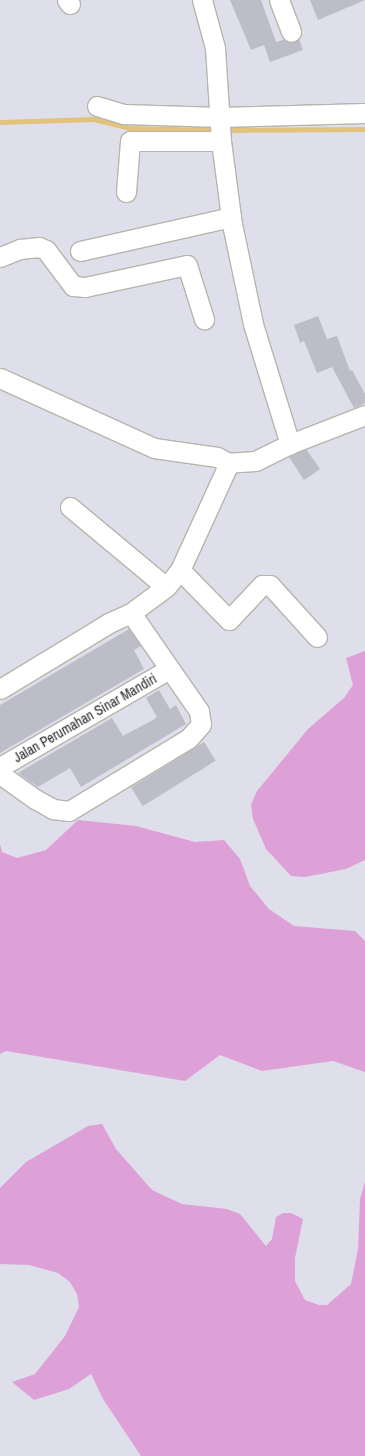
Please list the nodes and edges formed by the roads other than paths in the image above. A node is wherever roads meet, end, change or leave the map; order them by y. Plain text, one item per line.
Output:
1 (202, 0) edge
2 (279, 0) edge
3 (291, 32) dead end
4 (97, 106) dead end
5 (365, 113) edge
6 (220, 127) junction
7 (126, 192) dead end
8 (231, 217) junction
9 (80, 252) dead end
10 (0, 257) edge
11 (204, 320) dead end
12 (0, 378) edge
13 (365, 415) edge
14 (290, 444) junction
15 (229, 463) junction
16 (70, 507) dead end
17 (180, 570) junction
18 (166, 587) junction
19 (131, 613) junction
20 (317, 637) dead end
21 (169, 669) junction
22 (0, 689) edge
23 (0, 767) edge
24 (0, 774) edge

1 - 6 street
2 - 3 street
4 - 6 street
5 - 6 street
6 - 7 street
6 - 8 street
8 - 9 street
8 - 14 street
10 - 11 street
12 - 15 street
13 - 14 street
14 - 15 street
15 - 17 street
16 - 18 street
17 - 18 street
17 - 20 street
18 - 19 street
19 - 21 street, Jalan Perumahan Sinar Mandiri
19 - 22 street
21 - 23 street, Jalan Perumahan Sinar Mandiri
21 - 24 street, Jalan Perumahan Sinar Mandiri

